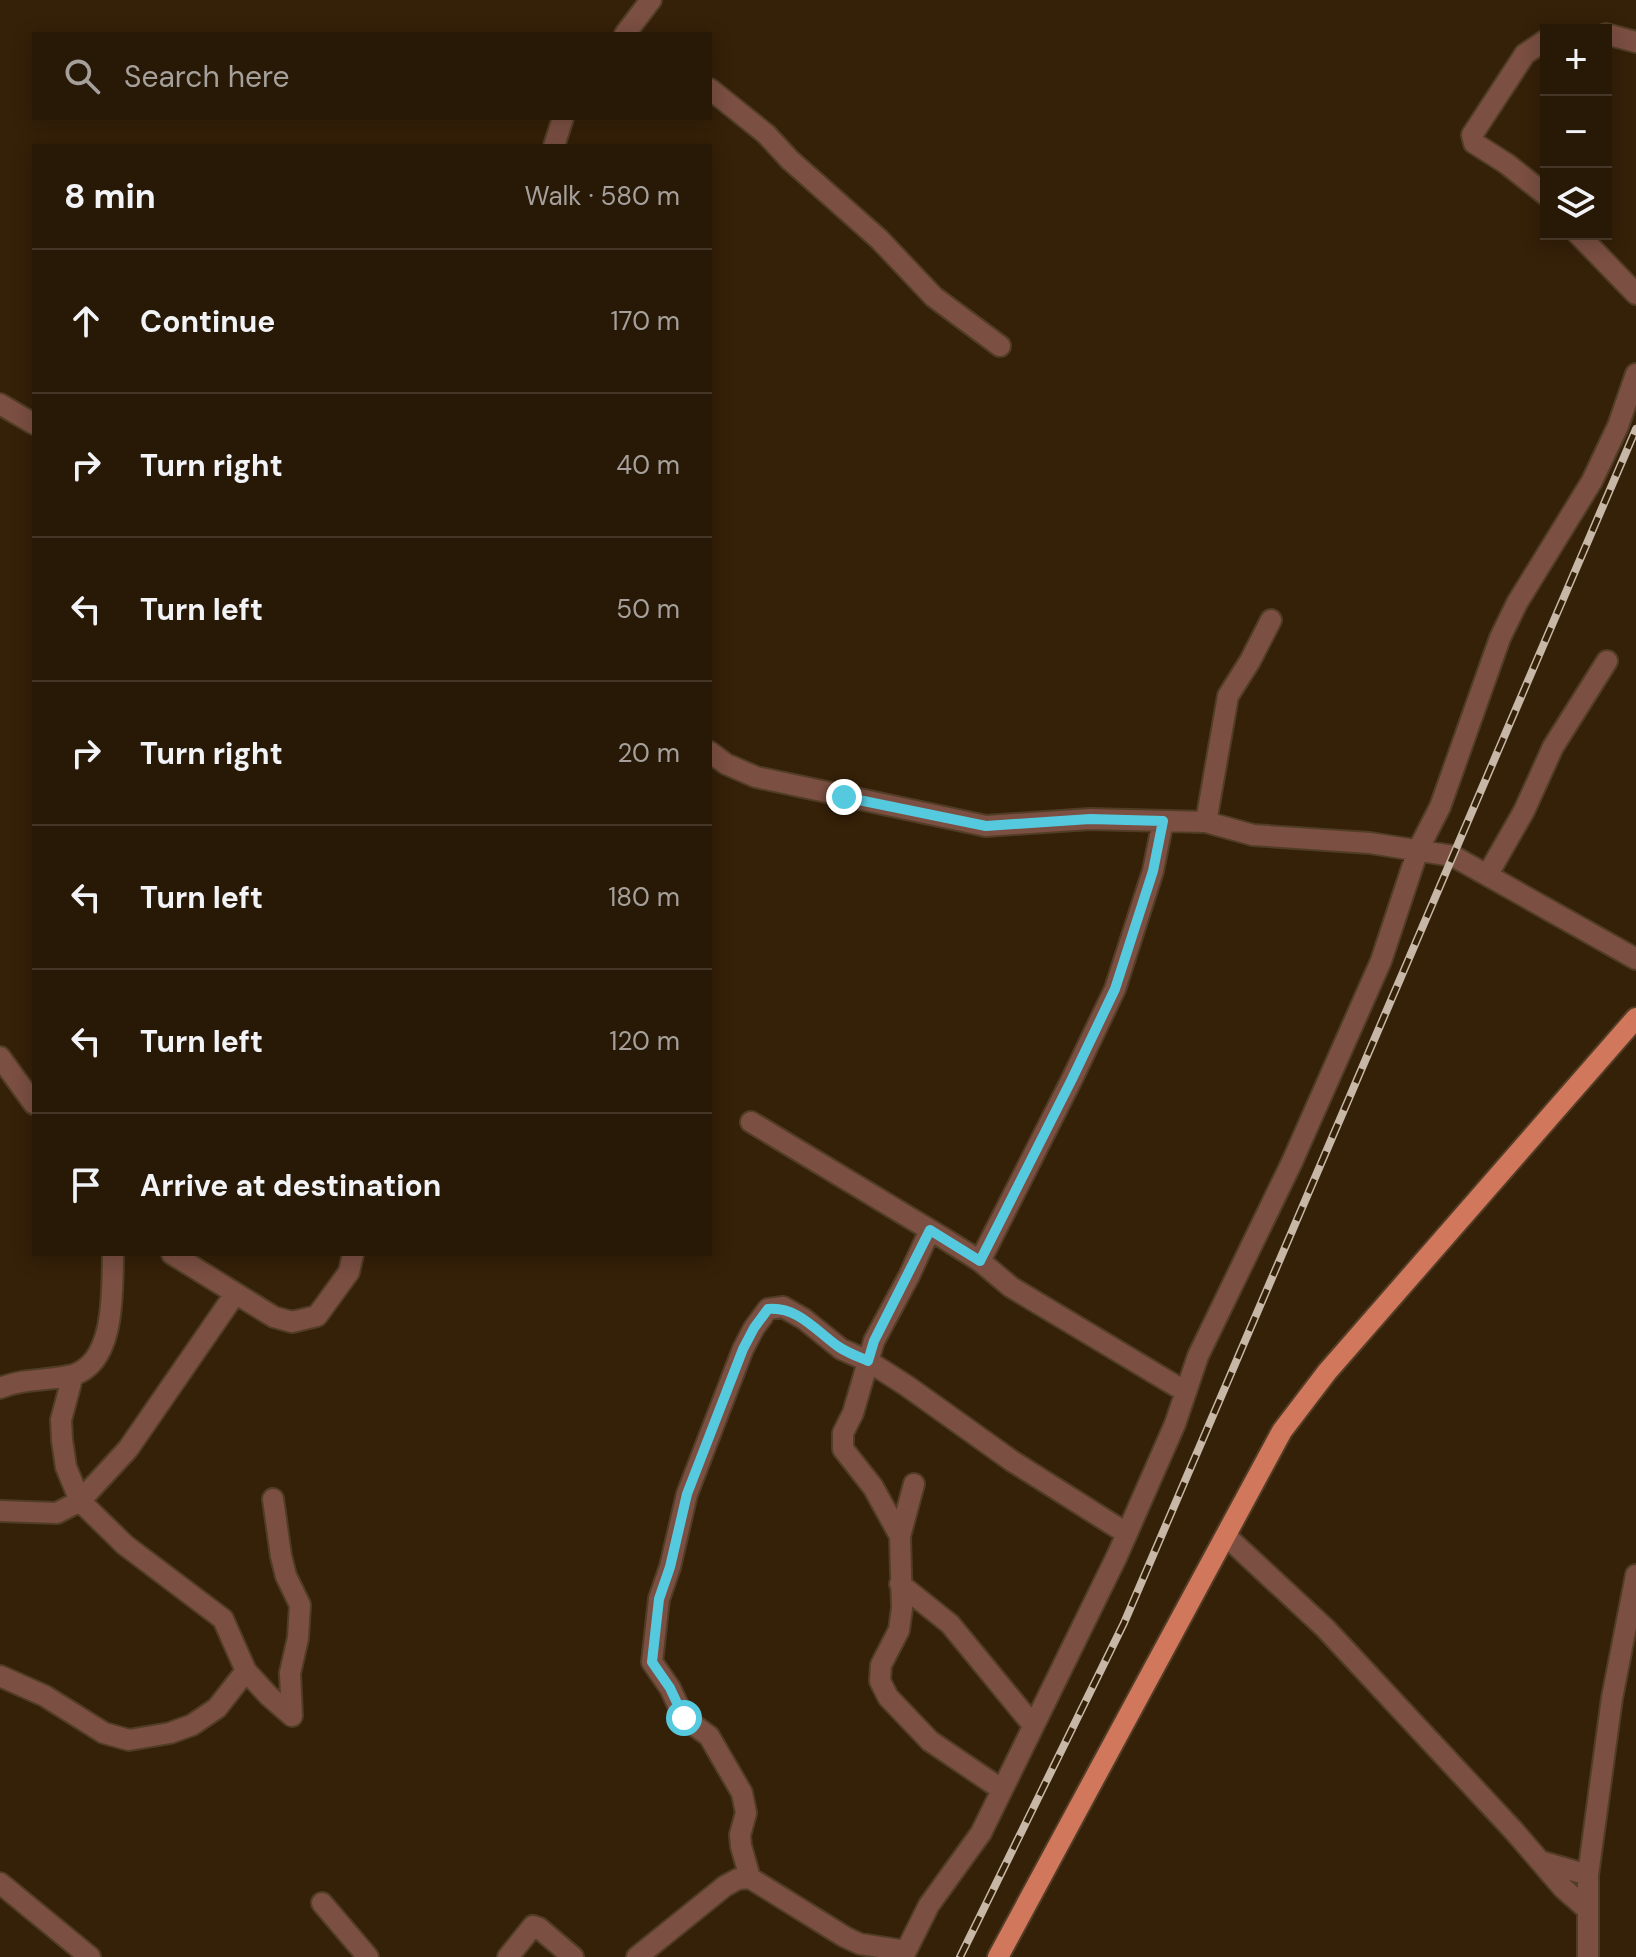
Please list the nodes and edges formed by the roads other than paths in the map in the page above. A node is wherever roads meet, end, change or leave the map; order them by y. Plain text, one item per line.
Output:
1 (651, 0) edge
2 (635, 30) edge
3 (1612, 36) edge
4 (1636, 42) edge
5 (1540, 44) edge
6 (712, 91) edge
7 (562, 120) edge
8 (555, 144) edge
9 (1540, 190) edge
10 (1584, 240) edge
11 (1636, 294) edge
12 (1000, 346) dead end
13 (1636, 374) edge
14 (2, 407) edge
15 (32, 423) edge
16 (1271, 620) dead end
17 (1607, 661) dead end
18 (712, 754) edge
19 (1163, 821) junction
20 (1206, 822) junction
21 (1418, 850) junction
22 (1488, 874) junction
23 (1636, 959) edge
24 (1636, 1018) edge
25 (0, 1057) edge
26 (32, 1101) edge
27 (751, 1122) dead end
28 (930, 1230) junction
29 (113, 1256) edge
30 (175, 1256) edge
31 (353, 1256) edge
32 (980, 1261) junction
33 (235, 1294) junction
34 (868, 1361) junction
35 (73, 1375) junction
36 (0, 1388) edge
37 (1186, 1392) junction
38 (914, 1484) dead end
39 (273, 1499) dead end
40 (80, 1501) junction
41 (0, 1511) edge
42 (1126, 1533) junction
43 (900, 1536) junction
44 (1226, 1536) junction
45 (1636, 1575) edge
46 (900, 1584) junction
47 (246, 1671) junction
48 (0, 1676) edge
49 (1032, 1724) junction
50 (1001, 1789) junction
51 (1540, 1861) junction
52 (1588, 1875) junction
53 (750, 1878) junction
54 (0, 1883) edge
55 (322, 1903) dead end
56 (1588, 1910) junction
57 (905, 1954) edge
58 (90, 1957) edge
59 (368, 1957) edge
60 (508, 1957) edge
61 (573, 1957) edge
62 (637, 1957) edge
63 (998, 1957) edge
64 (1588, 1957) edge

1 - 2 street
3 - 4 street
5 - 9 street
6 - 12 street
7 - 8 street
10 - 11 street
13 - 21 street
14 - 15 street
16 - 20 street
17 - 22 street
18 - 19 street
19 - 20 street
19 - 32 street
20 - 21 street
21 - 22 street
21 - 37 street
22 - 23 street
24 - 44 main road
25 - 26 street
27 - 28 street
28 - 32 street
28 - 34 street
29 - 35 street
30 - 33 street
31 - 33 street
32 - 37 street
33 - 40 street
34 - 42 street
34 - 43 street
34 - 53 street
35 - 36 street
35 - 40 street
37 - 42 street
38 - 43 street
39 - 47 street
40 - 41 street
40 - 47 street
42 - 49 street
43 - 46 street
44 - 51 street
44 - 63 main road
45 - 52 street
46 - 49 street
46 - 50 street
47 - 48 street
49 - 50 street
50 - 57 street
51 - 52 street
51 - 56 street
52 - 56 street
53 - 57 street
53 - 62 street
54 - 58 street
55 - 59 street
56 - 64 street
60 - 61 street

